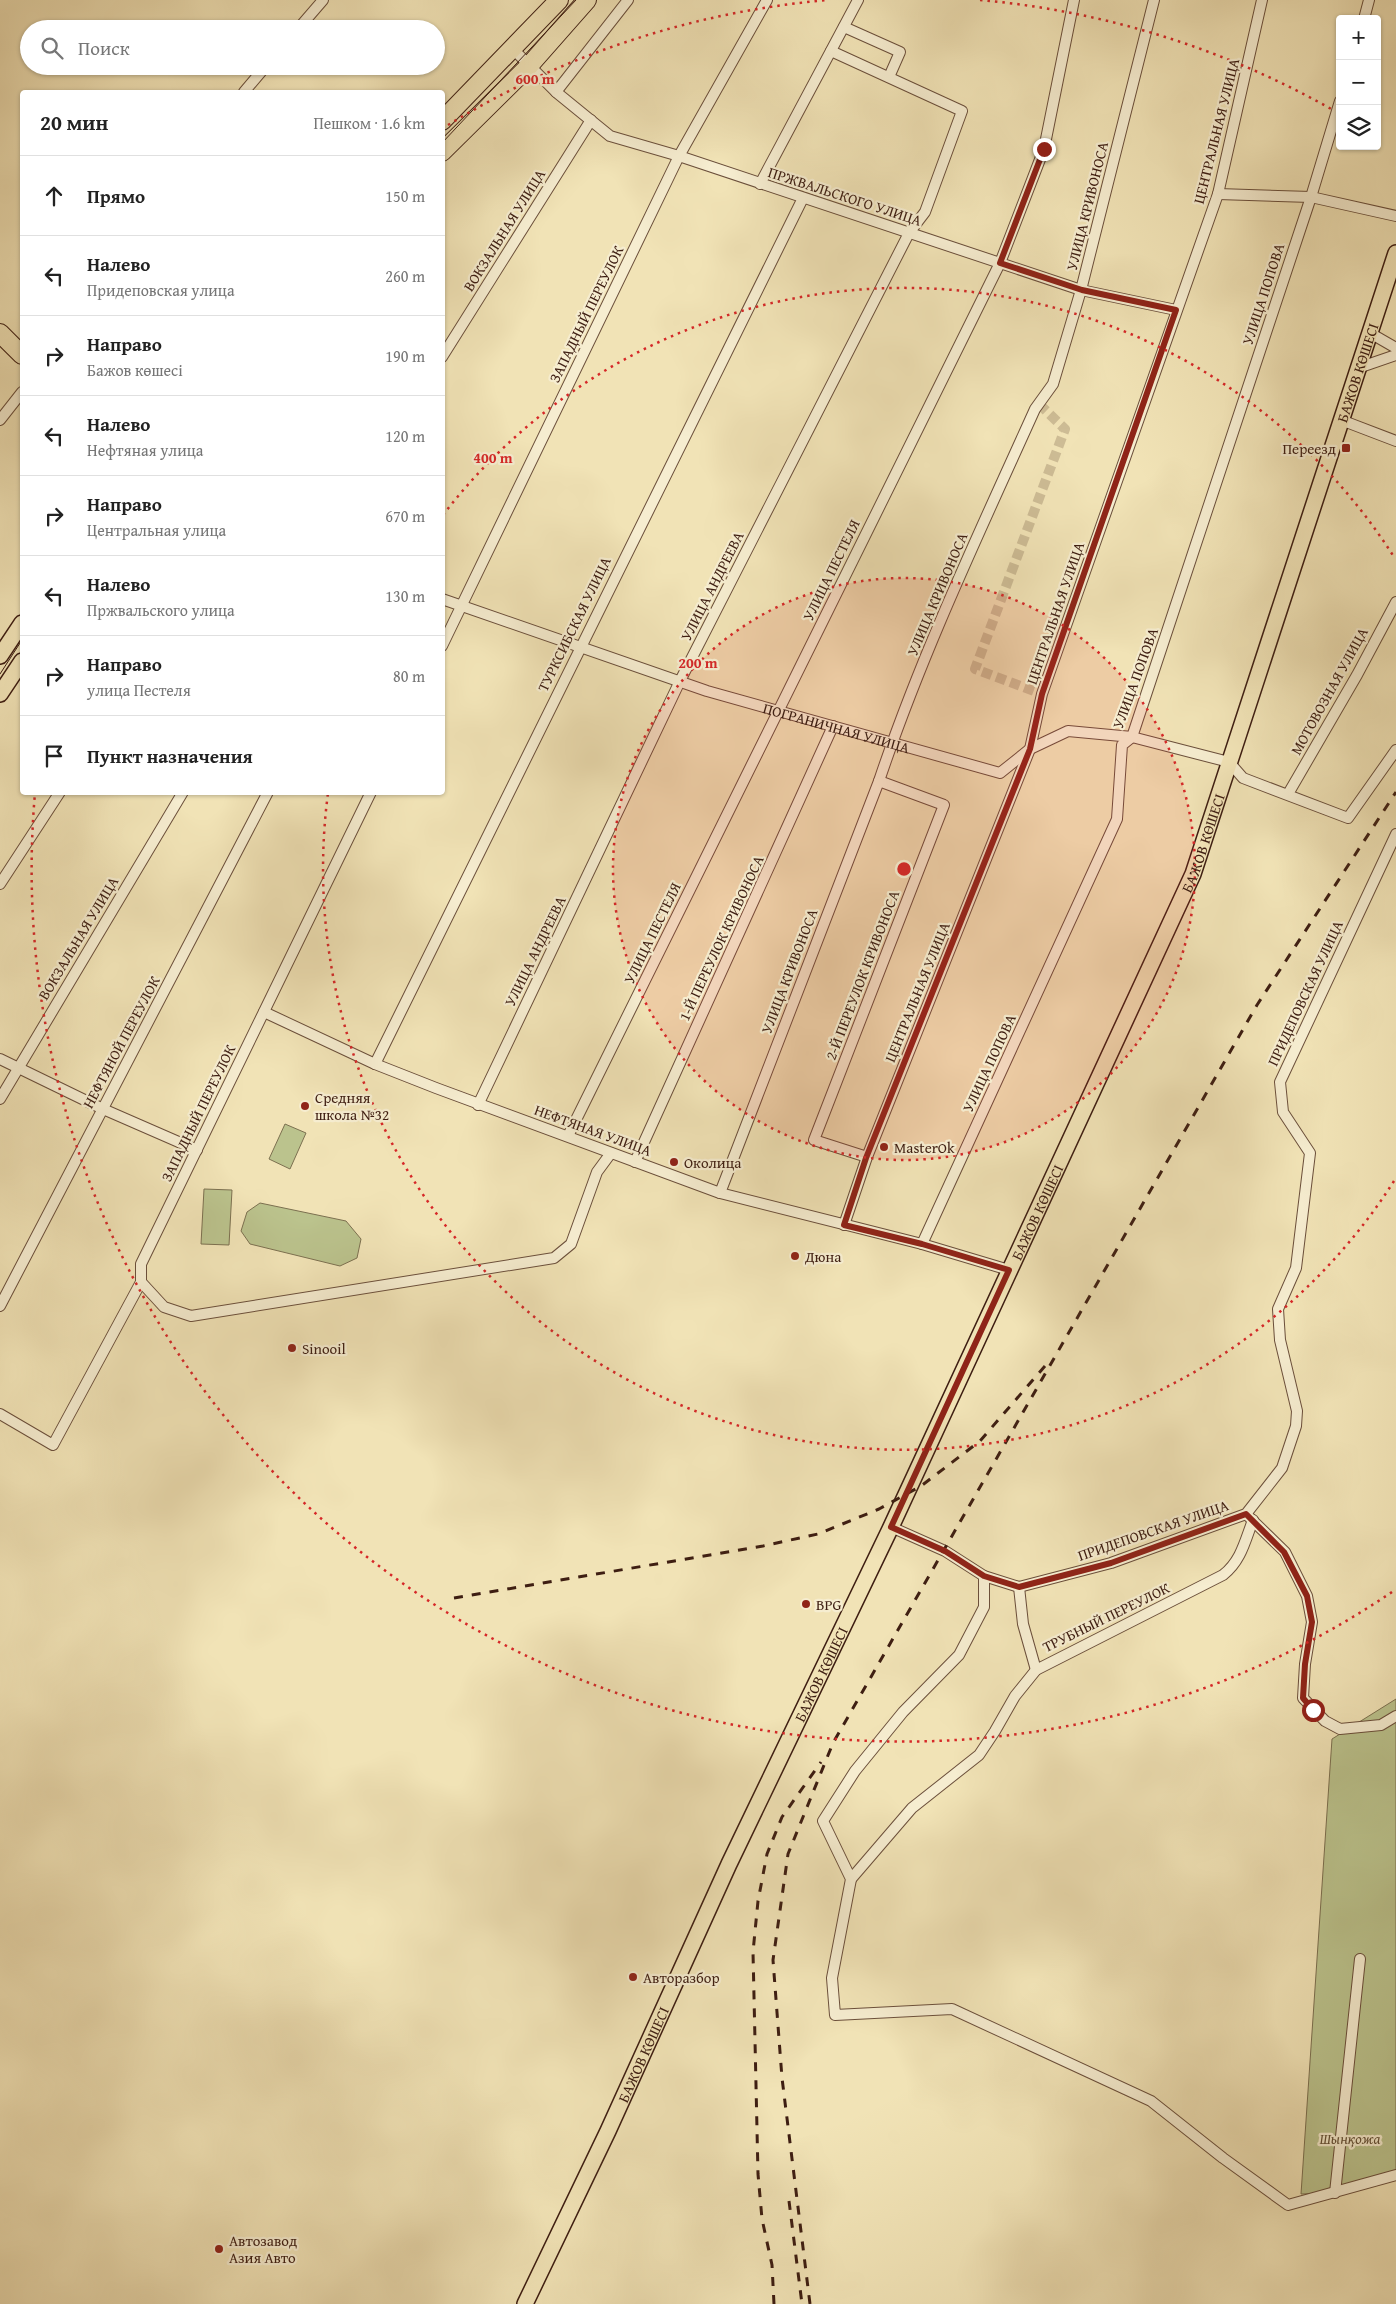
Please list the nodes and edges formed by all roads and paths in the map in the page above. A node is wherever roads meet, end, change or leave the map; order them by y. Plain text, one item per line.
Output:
1 (323, 0) edge
2 (559, 0) edge
3 (587, 0) edge
4 (628, 0) edge
5 (767, 0) edge
6 (858, 0) edge
7 (1074, 0) edge
8 (1154, 0) edge
9 (1262, 0) edge
10 (1369, 0) edge
11 (1365, 15) edge
12 (306, 20) edge
13 (844, 27) junction
14 (513, 49) junction
15 (831, 51) junction
16 (528, 67) junction
17 (258, 75) edge
18 (889, 77) junction
19 (246, 90) edge
20 (556, 92) junction
21 (1339, 105) edge
22 (445, 118) edge
23 (591, 120) junction
24 (445, 149) edge
25 (679, 156) junction
26 (760, 184) junction
27 (1218, 194) junction
28 (1311, 197) junction
29 (803, 198) junction
30 (1396, 216) edge
31 (909, 233) junction
32 (1396, 253) edge
33 (1000, 263) junction
34 (1082, 290) junction
35 (1176, 310) junction
36 (1370, 332) junction
37 (0, 333) edge
38 (1391, 346) edge
39 (445, 352) edge
40 (20, 353) edge
41 (1396, 355) edge
42 (1384, 359) junction
43 (1358, 368) junction
44 (20, 395) edge
45 (0, 420) edge
46 (1341, 420) junction
47 (1396, 441) edge
48 (445, 600) edge
49 (1396, 602) edge
50 (462, 606) junction
51 (20, 626) edge
52 (445, 640) edge
53 (579, 648) junction
54 (0, 656) edge
55 (20, 664) edge
56 (680, 681) junction
57 (0, 694) edge
58 (778, 710) junction
59 (834, 726) junction
60 (1132, 737) junction
61 (892, 742) junction
62 (1030, 749) junction
63 (1396, 750) edge
64 (1229, 762) junction
65 (879, 781) junction
66 (1288, 794) junction
67 (58, 795) edge
68 (181, 795) edge
69 (266, 795) edge
70 (370, 795) edge
71 (1396, 834) edge
72 (0, 884) edge
73 (264, 1012) junction
74 (0, 1059) edge
75 (374, 1064) junction
76 (18, 1067) junction
77 (0, 1099) edge
78 (478, 1105) junction
79 (103, 1109) junction
80 (568, 1136) junction
81 (197, 1150) junction
82 (612, 1153) junction
83 (866, 1158) junction
84 (635, 1162) junction
85 (720, 1192) junction
86 (844, 1225) junction
87 (922, 1244) junction
88 (1009, 1270) junction
89 (141, 1282) junction
90 (0, 1306) edge
91 (0, 1414) edge
92 (1249, 1517) junction
93 (891, 1527) junction
94 (984, 1576) junction
95 (1019, 1587) junction
96 (1036, 1670) junction
97 (1396, 1716) edge
98 (851, 1879) junction
99 (1360, 1959) dead end
100 (1396, 2175) edge
101 (1335, 2192) junction
102 (525, 2304) edge

1 - 12 street
2 - 14 highway
3 - 16 highway
4 - 20 street
5 - 25 street, ЗАПАДНЫЙ ПЕРЕУЛОК
6 - 13 street
7 - 33 street, УЛИЦА ПЕСТЕЛЯ
8 - 34 street, УЛИЦА КРИВОНОСА
9 - 27 street, ЦЕНТРАЛЬНАЯ УЛИЦА
10 - 11 street
13 - 15 street
13 - 18 street
14 - 16 street, ПРЖВАЛЬСКОГО УЛИЦА
14 - 22 highway
15 - 18 street
15 - 26 street
16 - 20 street, ПРЖВАЛЬСКОГО УЛИЦА
16 - 24 highway
17 - 19 street
18 - 31 street, УЛИЦА АНДРЕЕВА
20 - 23 street, ПРЖВАЛЬСКОГО УЛИЦА
21 - 28 street, УЛИЦА ПОПОВА
23 - 25 street, ПРЖВАЛЬСКОГО УЛИЦА
23 - 39 street, ВОКЗАЛЬНАЯ УЛИЦА
25 - 26 street, ПРЖВАЛЬСКОГО УЛИЦА
25 - 50 street, ЗАПАДНЫЙ ПЕРЕУЛОК
26 - 29 street, ПРЖВАЛЬСКОГО УЛИЦА
27 - 28 street
27 - 35 street, ЦЕНТРАЛЬНАЯ УЛИЦА
28 - 30 street
28 - 60 street, УЛИЦА ПОПОВА
29 - 31 street, ПРЖВАЛЬСКОГО УЛИЦА
29 - 53 street, ТУРКСИБСКАЯ УЛИЦА
31 - 33 street, ПРЖВАЛЬСКОГО УЛИЦА
31 - 56 street, УЛИЦА АНДРЕЕВА
32 - 36 main road, БАЖОВ КӨШЕСІ
33 - 34 street, ПРЖВАЛЬСКОГО УЛИЦА
33 - 58 street, УЛИЦА ПЕСТЕЛЯ
34 - 35 street, ПРЖВАЛЬСКОГО УЛИЦА
34 - 61 street, УЛИЦА КРИВОНОСА
35 - 62 street, ЦЕНТРАЛЬНАЯ УЛИЦА
36 - 38 street
36 - 43 main road, БАЖОВ КӨШЕСІ
37 - 40 highway
38 - 42 street
41 - 42 street
42 - 43 street
43 - 46 main road, БАЖОВ КӨШЕСІ
44 - 45 street
46 - 47 street
46 - 64 main road, БАЖОВ КӨШЕСІ
48 - 50 street, ПОГРАНИЧНАЯ УЛИЦА
49 - 66 street, МОТОВОЗНАЯ УЛИЦА
50 - 52 street, ЗАПАДНЫЙ ПЕРЕУЛОК
50 - 53 street, ПОГРАНИЧНАЯ УЛИЦА
51 - 54 main road
53 - 56 street, ПОГРАНИЧНАЯ УЛИЦА
53 - 75 street, ТУРКСИБСКАЯ УЛИЦА
55 - 57 main road
56 - 58 street, ПОГРАНИЧНАЯ УЛИЦА
56 - 78 street, УЛИЦА АНДРЕЕВА
58 - 59 street, ПОГРАНИЧНАЯ УЛИЦА
58 - 80 street, УЛИЦА ПЕСТЕЛЯ
59 - 61 street, ПОГРАНИЧНАЯ УЛИЦА
59 - 84 street, 1-Й ПЕРЕУЛОК КРИВОНОСА
60 - 62 street, ПОГРАНИЧНАЯ УЛИЦА
60 - 64 street, ПОГРАНИЧНАЯ УЛИЦА
60 - 87 street, УЛИЦА ПОПОВА
61 - 62 street, ПОГРАНИЧНАЯ УЛИЦА
61 - 65 street, УЛИЦА КРИВОНОСА
62 - 83 street, ЦЕНТРАЛЬНАЯ УЛИЦА
63 - 66 street
64 - 66 street
64 - 88 main road, БАЖОВ КӨШЕСІ
65 - 83 street, 2-Й ПЕРЕУЛОК КРИВОНОСА
65 - 85 street, УЛИЦА КРИВОНОСА
67 - 72 street
68 - 76 street, ВОКЗАЛЬНАЯ УЛИЦА
69 - 79 street, НЕФТЯНОЙ ПЕРЕУЛОК
70 - 73 street, ЗАПАДНЫЙ ПЕРЕУЛОК
71 - 92 street, ПРИДЕПОВСКАЯ УЛИЦА
73 - 75 street, НЕФТЯНАЯ УЛИЦА
73 - 81 street, ЗАПАДНЫЙ ПЕРЕУЛОК
74 - 76 street
75 - 78 street, НЕФТЯНАЯ УЛИЦА
76 - 77 street, ВОКЗАЛЬНАЯ УЛИЦА
76 - 79 street
78 - 80 street, НЕФТЯНАЯ УЛИЦА
79 - 81 street
79 - 90 street, НЕФТЯНОЙ ПЕРЕУЛОК
80 - 82 street, НЕФТЯНАЯ УЛИЦА
81 - 89 street, ЗАПАДНЫЙ ПЕРЕУЛОК
82 - 84 street, НЕФТЯНАЯ УЛИЦА
82 - 89 street
83 - 86 street, ЦЕНТРАЛЬНАЯ УЛИЦА
84 - 85 street, НЕФТЯНАЯ УЛИЦА
85 - 86 street, НЕФТЯНАЯ УЛИЦА
86 - 87 street, НЕФТЯНАЯ УЛИЦА
87 - 88 street, НЕФТЯНАЯ УЛИЦА
88 - 93 main road, БАЖОВ КӨШЕСІ
89 - 91 street, ЗАПАДНЫЙ ПЕРЕУЛОК
92 - 95 street, ПРИДЕПОВСКАЯ УЛИЦА
92 - 96 street, ТРУБНЫЙ ПЕРЕУЛОК
92 - 97 street
93 - 94 street
93 - 102 main road, БАЖОВ КӨШЕСІ
94 - 95 street
94 - 98 street
95 - 96 street
96 - 98 street, ТРУБНЫЙ ПЕРЕУЛОК
98 - 101 street
99 - 101 street
100 - 101 street

